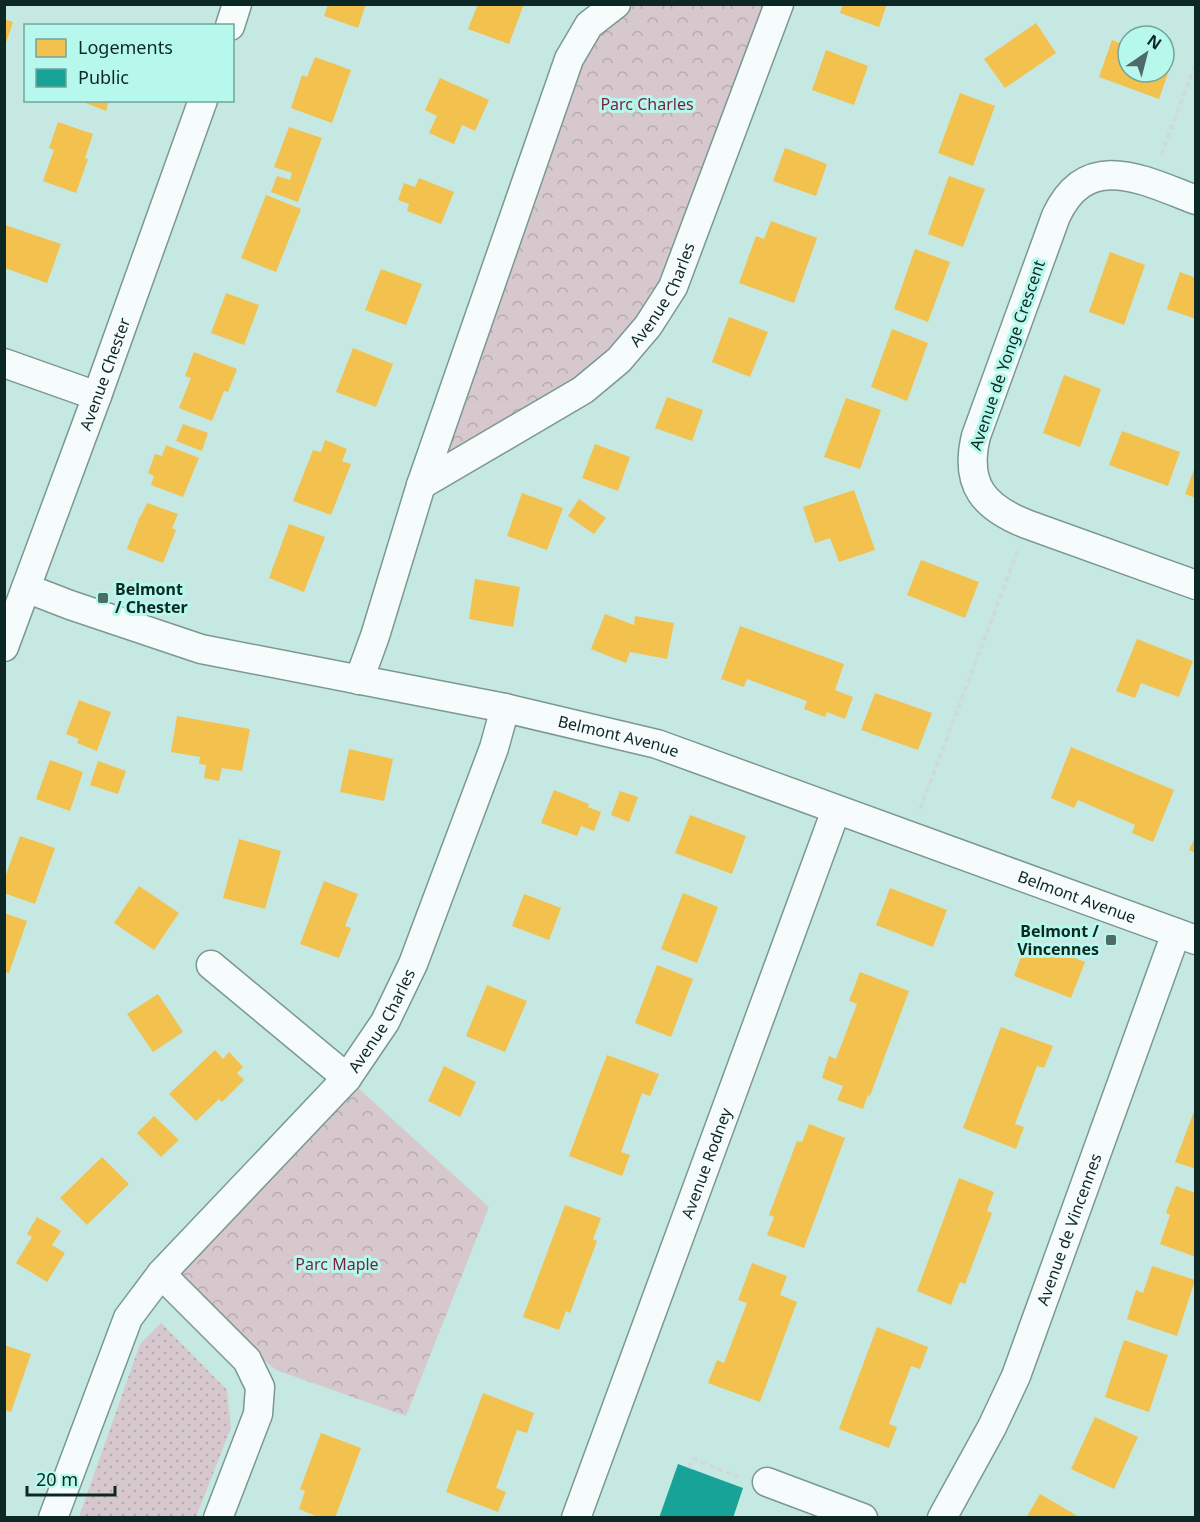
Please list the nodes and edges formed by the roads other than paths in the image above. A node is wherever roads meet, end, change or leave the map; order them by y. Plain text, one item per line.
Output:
1 (616, 4) edge
2 (779, 4) edge
3 (202, 102) edge
4 (1196, 200) edge
5 (4, 363) edge
6 (97, 396) junction
7 (421, 485) junction
8 (1196, 585) edge
9 (26, 588) junction
10 (4, 647) edge
11 (359, 680) junction
12 (505, 708) junction
13 (836, 810) junction
14 (1186, 937) edge
15 (211, 965) dead end
16 (347, 1078) junction
17 (161, 1274) junction
18 (754, 1480) road end
19 (855, 1516) edge
20 (53, 1518) edge
21 (218, 1518) edge
22 (576, 1518) edge
23 (942, 1518) edge

1 - 7 street
2 - 7 street, Avenue Charles
3 - 6 street, Avenue Chester
4 - 8 street, Avenue de Yonge Crescent
5 - 6 street
6 - 9 street, Avenue Chester
7 - 11 street
9 - 10 street, Avenue Chester
9 - 11 street, Belmont Avenue
11 - 12 street, Belmont Avenue
12 - 13 street, Belmont Avenue
12 - 16 street, Avenue Charles
13 - 14 street, Belmont Avenue
13 - 22 street, Avenue Rodney
14 - 23 street, Avenue de Vincennes
15 - 16 street
16 - 17 street, Avenue Charles
17 - 20 street, Avenue Charles
17 - 21 street
18 - 19 street

